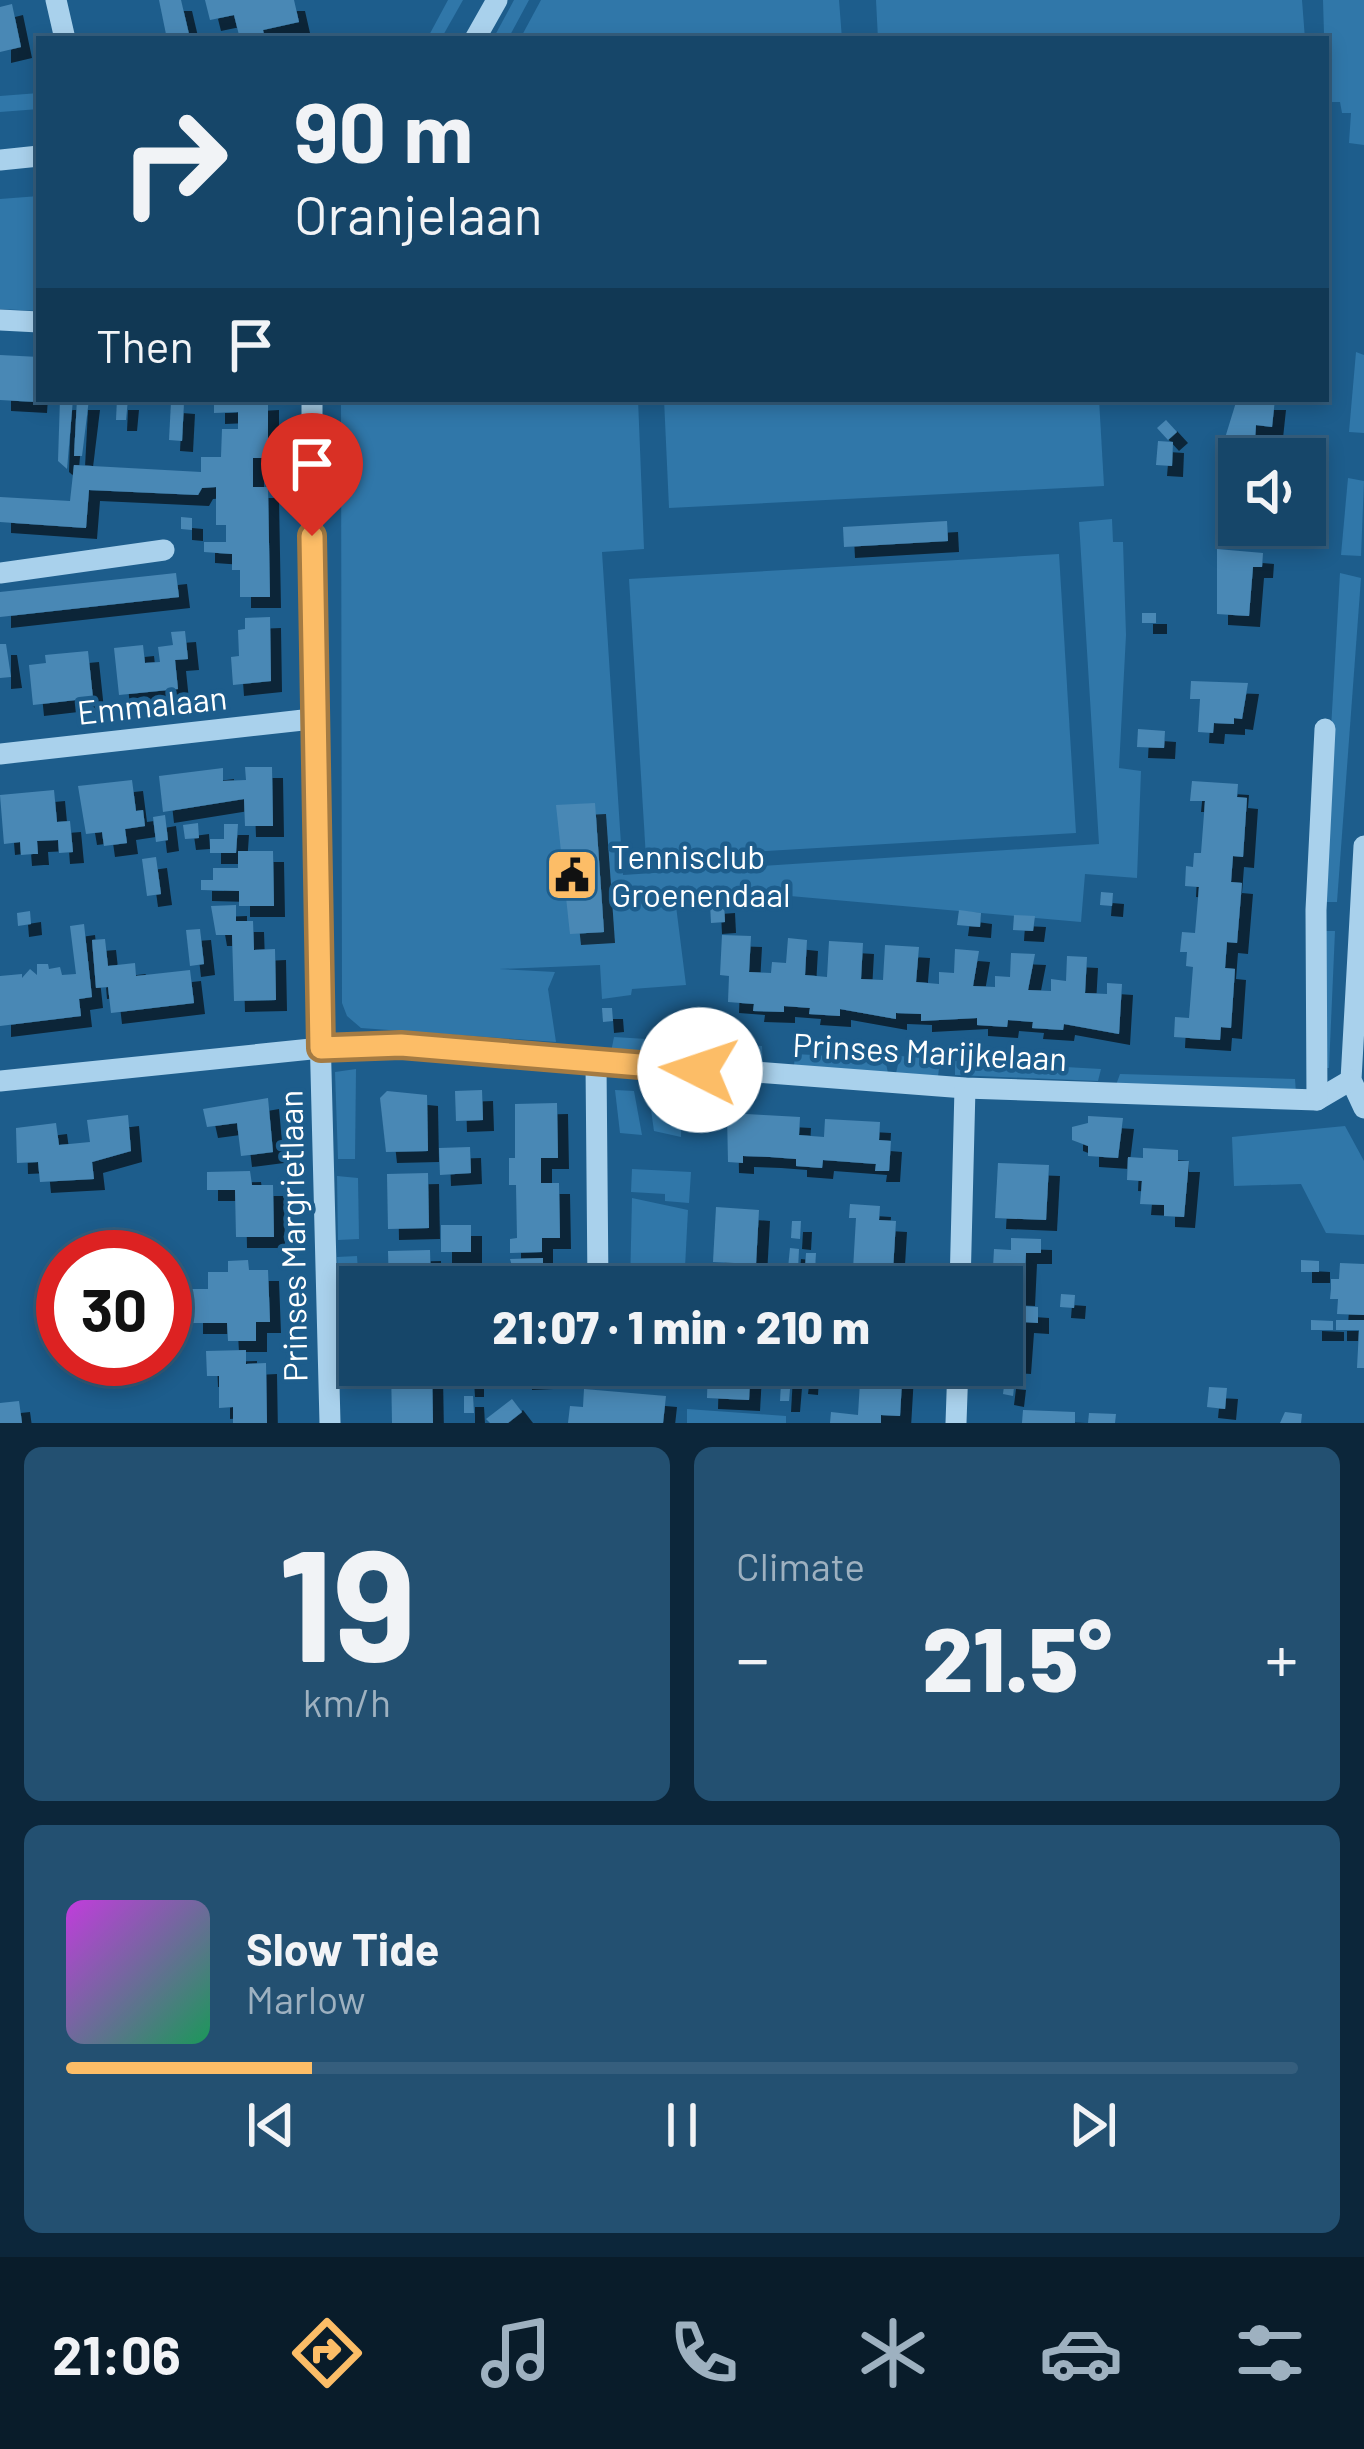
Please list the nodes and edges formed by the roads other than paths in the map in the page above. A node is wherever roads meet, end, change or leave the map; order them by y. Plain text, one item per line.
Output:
1 (56, 0) edge
2 (497, 0) edge
3 (64, 36) edge
4 (477, 36) edge
5 (36, 156) edge
6 (0, 160) edge
7 (0, 320) edge
8 (36, 322) edge
9 (312, 402) edge
10 (164, 550) dead end
11 (0, 572) edge
12 (312, 719) junction
13 (1324, 729) dead end
14 (0, 754) edge
15 (1364, 845) edge
16 (1359, 909) junction
17 (1316, 910) junction
18 (321, 1048) junction
19 (596, 1063) junction
20 (1351, 1080) junction
21 (0, 1081) edge
22 (965, 1088) junction
23 (1317, 1100) junction
24 (1364, 1108) edge
25 (598, 1266) edge
26 (961, 1266) edge
27 (957, 1386) edge
28 (330, 1423) edge
29 (956, 1423) edge

1 - 3 street
2 - 4 street
5 - 6 street
7 - 8 street
9 - 12 street, Prinses Margrietlaan
10 - 11 street
12 - 14 street, Emmalaan
12 - 18 street, Prinses Margrietlaan
13 - 17 street
15 - 16 street
16 - 17 street
16 - 20 street
17 - 23 street
18 - 19 street, Prinses Marijkelaan
18 - 21 street, Prinses Marijkelaan
18 - 28 street, Prinses Margrietlaan
19 - 22 street, Prinses Marijkelaan
19 - 25 street
20 - 23 street
20 - 24 street
22 - 23 street, Prinses Marijkelaan
22 - 26 street
27 - 29 street

